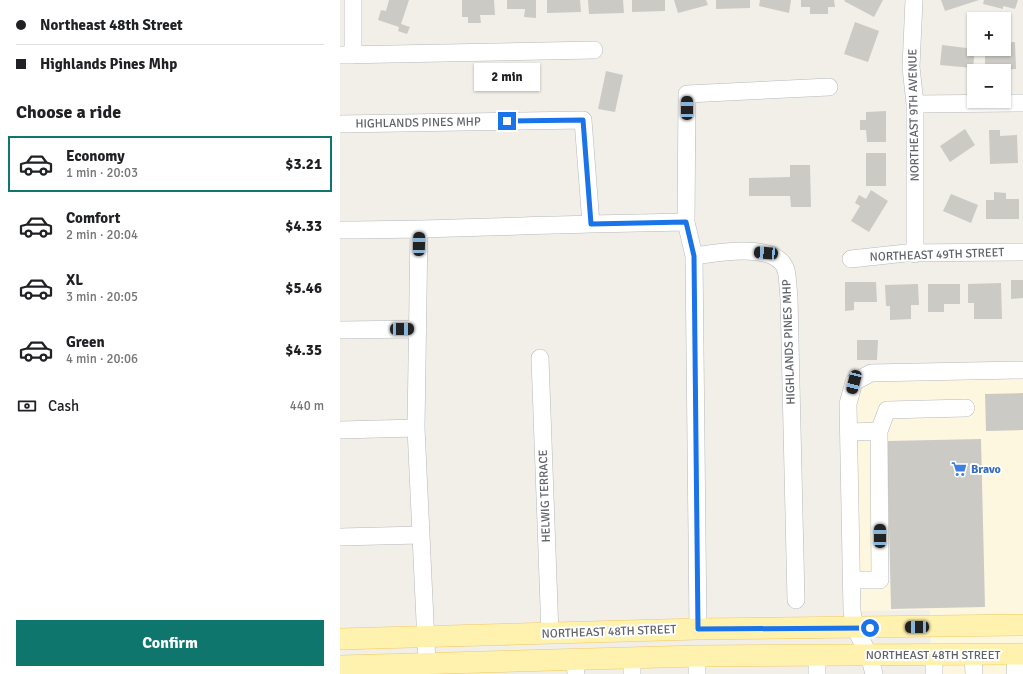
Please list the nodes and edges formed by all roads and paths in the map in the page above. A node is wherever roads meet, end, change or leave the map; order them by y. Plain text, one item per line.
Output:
1 (353, 0) edge
2 (914, 0) edge
3 (594, 50) dead end
4 (347, 55) edge
5 (829, 87) dead end
6 (1023, 103) edge
7 (915, 104) junction
8 (340, 124) edge
9 (686, 222) junction
10 (591, 224) junction
11 (340, 230) edge
12 (419, 230) junction
13 (1023, 252) edge
14 (915, 254) junction
15 (694, 256) junction
16 (851, 259) dead end
17 (418, 329) junction
18 (340, 330) edge
19 (540, 358) dead end
20 (1023, 370) edge
21 (966, 408) dead end
22 (416, 428) junction
23 (340, 430) edge
24 (879, 431) junction
25 (849, 432) junction
26 (420, 535) junction
27 (340, 537) edge
28 (852, 580) junction
29 (796, 600) dead end
30 (1023, 625) edge
31 (855, 628) junction
32 (698, 629) junction
33 (733, 629) junction
34 (550, 634) junction
35 (425, 637) junction
36 (340, 639) edge
37 (1018, 661) edge
38 (426, 664) junction
39 (872, 664) edge
40 (934, 664) edge
41 (973, 664) edge
42 (697, 665) edge
43 (817, 665) edge
44 (340, 666) edge
45 (632, 666) edge
46 (576, 667) edge

1 - 4 street
2 - 7 street, NORTHEAST 9TH AVENUE
3 - 4 street
5 - 9 street
6 - 7 street
7 - 14 street, NORTHEAST 9TH AVENUE
8 - 10 street, HIGHLANDS PINES MHP
9 - 10 street
9 - 15 street
10 - 12 street
11 - 12 street
12 - 17 street
13 - 14 street, NORTHEAST 49TH STREET
14 - 16 street, NORTHEAST 49TH STREET
15 - 29 street, HIGHLANDS PINES MHP
15 - 32 street
17 - 18 street
17 - 22 street
19 - 34 street, HELWIG TERRACE
20 - 25 street
21 - 24 street
22 - 23 street
22 - 26 street
24 - 25 street
24 - 28 street
25 - 28 street
26 - 27 street
26 - 35 street
28 - 31 street
30 - 31 main road, NORTHEAST 48TH STREET
31 - 33 main road, NORTHEAST 48TH STREET
31 - 39 street
32 - 33 main road, NORTHEAST 48TH STREET
32 - 34 main road, NORTHEAST 48TH STREET
33 - 46 main road
34 - 35 main road, NORTHEAST 48TH STREET
35 - 36 main road, NORTHEAST 48TH STREET
35 - 38 street
37 - 41 main road, NORTHEAST 48TH STREET
38 - 44 main road, NORTHEAST 48TH STREET
38 - 46 main road, NORTHEAST 48TH STREET
39 - 40 main road, NORTHEAST 48TH STREET
39 - 43 main road, NORTHEAST 48TH STREET
40 - 41 main road, NORTHEAST 48TH STREET
42 - 43 main road, NORTHEAST 48TH STREET
42 - 45 main road, NORTHEAST 48TH STREET
45 - 46 main road, NORTHEAST 48TH STREET

